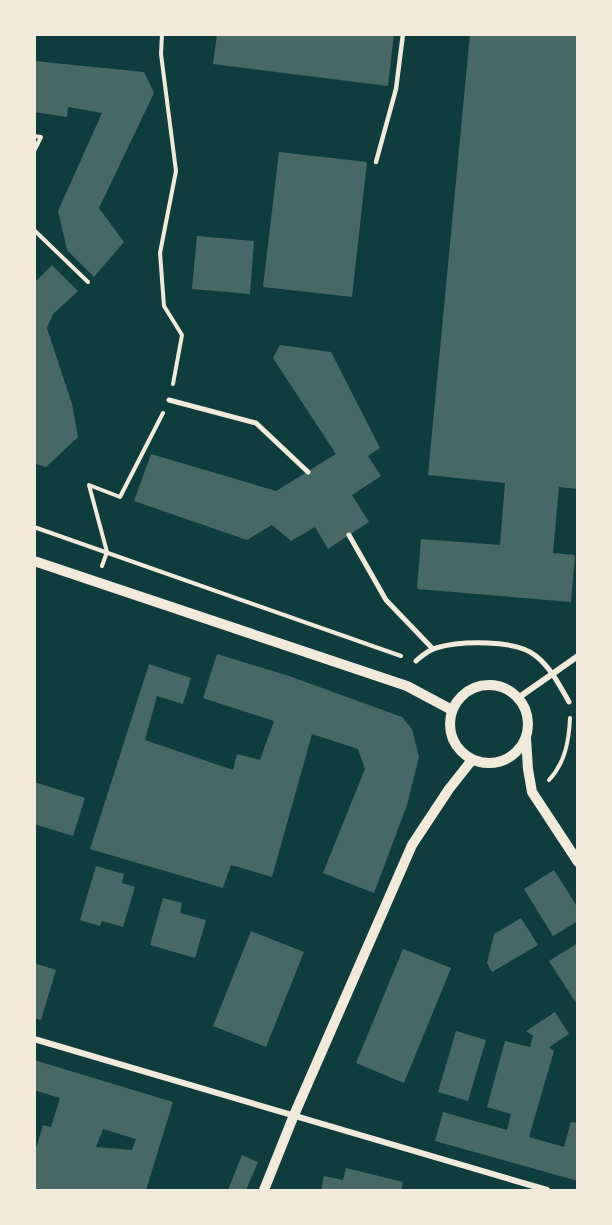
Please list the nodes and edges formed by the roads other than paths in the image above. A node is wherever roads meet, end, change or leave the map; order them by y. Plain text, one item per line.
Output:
1 (403, 34) edge
2 (376, 162) dead end
3 (170, 400) road end
4 (308, 472) dead end
5 (349, 535) dead end
6 (34, 561) edge
7 (433, 649) junction
8 (578, 656) edge
9 (416, 661) road end
10 (552, 674) junction
11 (518, 698) junction
12 (569, 702) road end
13 (452, 710) junction
14 (526, 736) junction
15 (472, 760) junction
16 (578, 862) edge
17 (34, 1039) edge
18 (294, 1115) junction
19 (264, 1191) edge
20 (547, 1191) edge

1 - 2 lane
3 - 4 street
5 - 7 street
6 - 13 street
7 - 9 street
7 - 10 street
8 - 10 street
10 - 11 street
10 - 12 street
11 - 13 street
11 - 14 street
13 - 15 street
14 - 15 street
14 - 16 street
15 - 18 street
17 - 18 street
18 - 19 street
18 - 20 street

